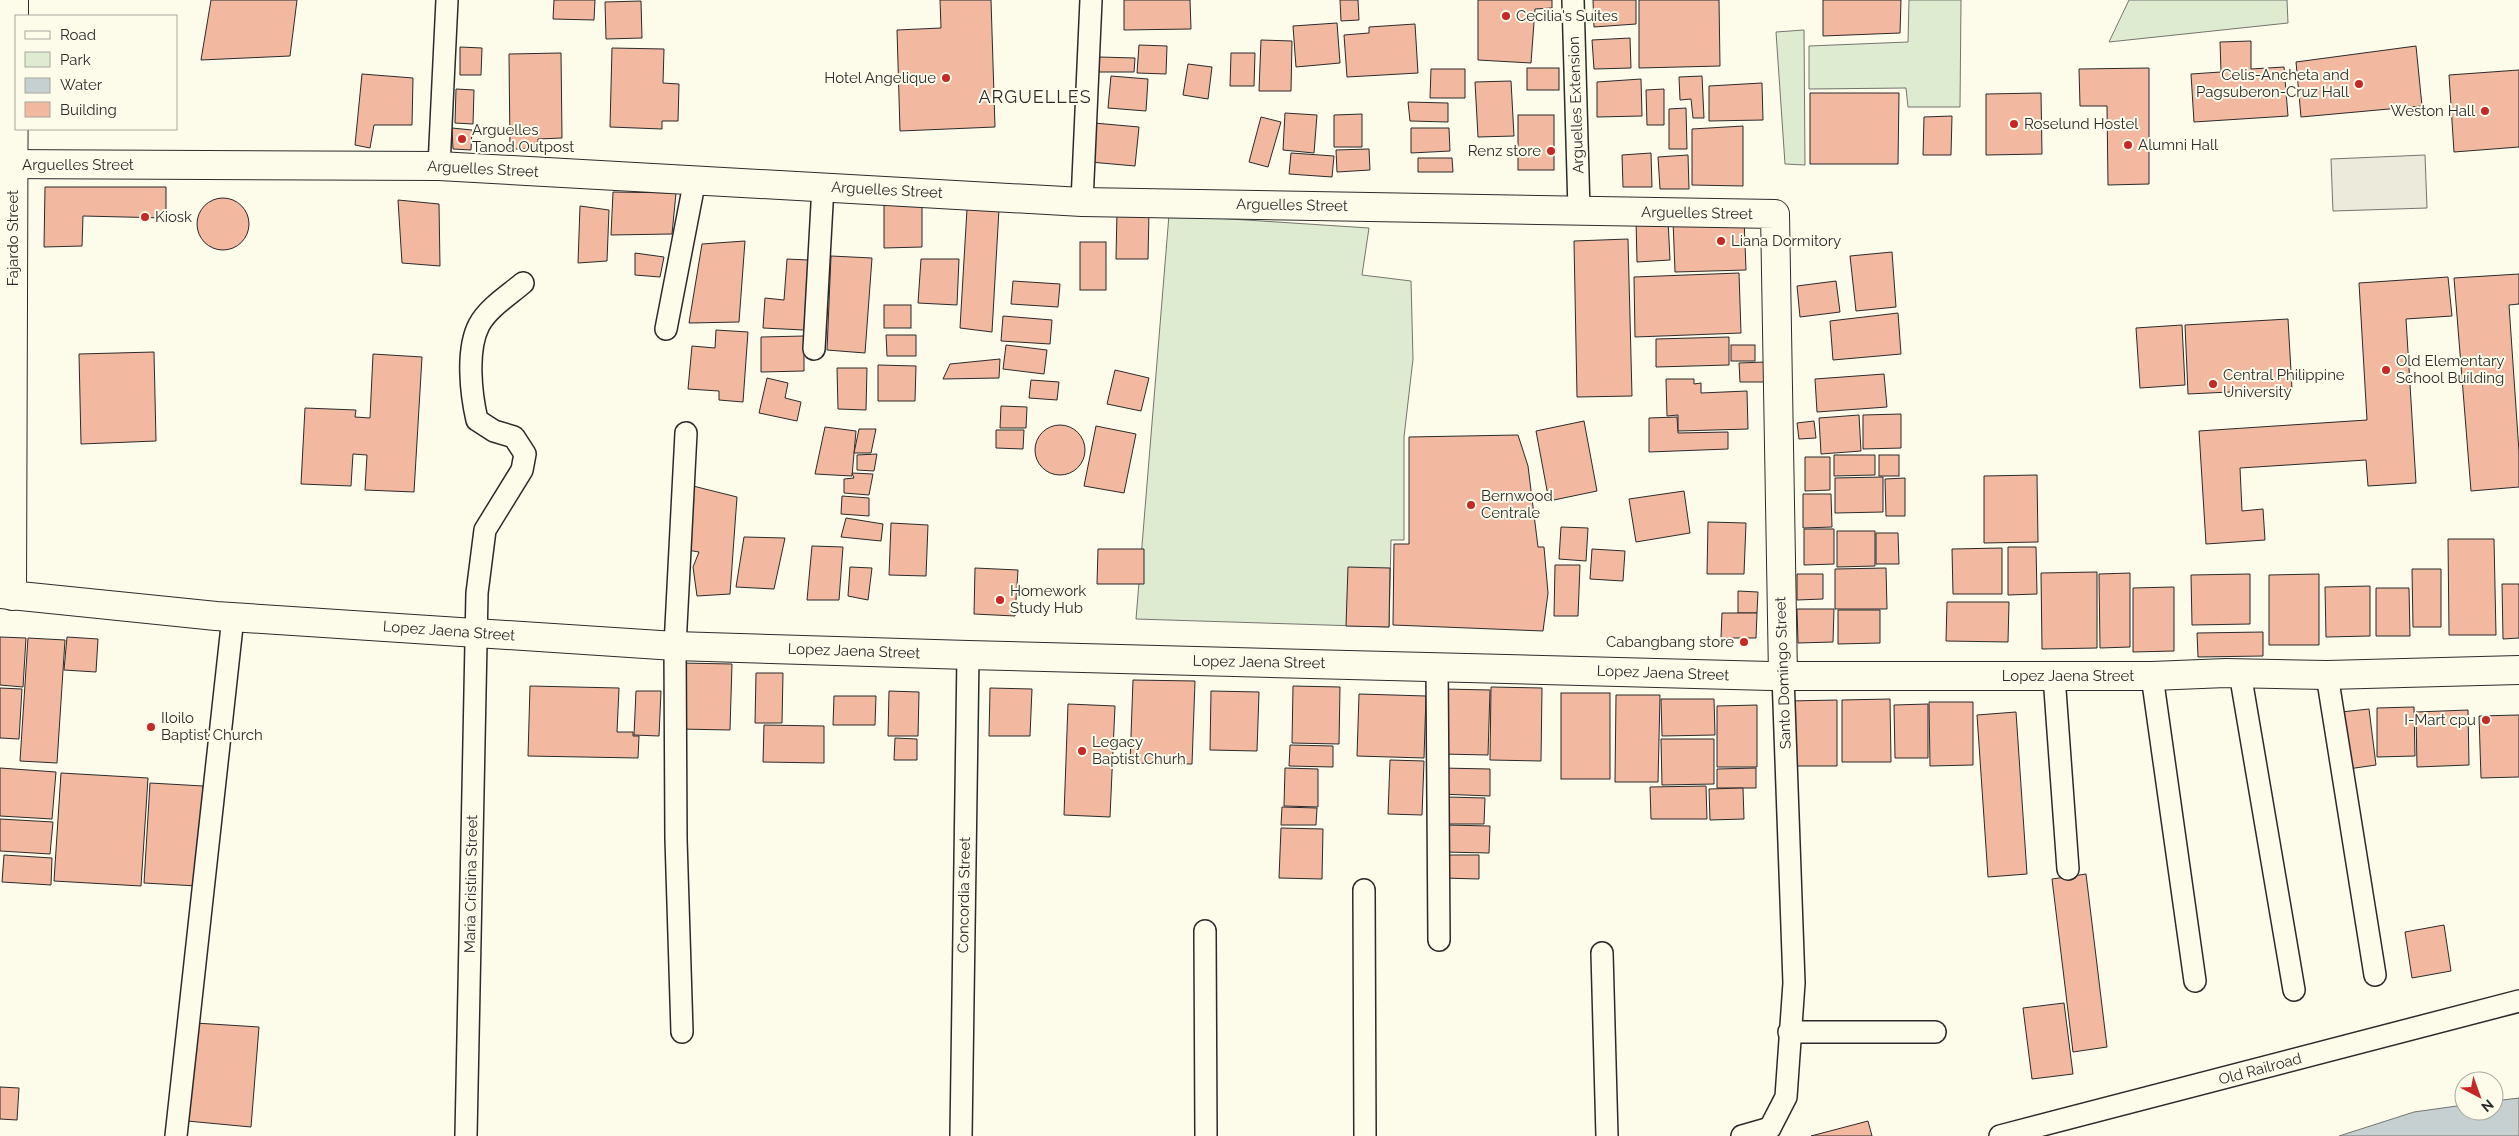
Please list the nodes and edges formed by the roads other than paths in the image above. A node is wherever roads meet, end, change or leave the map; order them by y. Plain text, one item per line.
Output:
1 (14, 0) edge
2 (447, 0) edge
3 (1091, 0) edge
4 (1573, 0) edge
5 (7, 165) edge
6 (439, 166) junction
7 (695, 180) junction
8 (823, 186) junction
9 (1082, 202) junction
10 (1579, 210) junction
11 (1775, 214) joint
12 (523, 283) dead end
13 (666, 329) dead end
14 (814, 349) dead end
15 (686, 433) dead end
16 (6, 595) edge
17 (233, 617) junction
18 (476, 633) junction
19 (675, 646) junction
20 (968, 655) junction
21 (1437, 666) junction
22 (2519, 670) edge
23 (2240, 673) junction
24 (2327, 675) junction
25 (1782, 676) junction
26 (2054, 676) junction
27 (2152, 676) junction
28 (2068, 868) dead end
29 (1364, 890) dead end
30 (1205, 930) dead end
31 (1439, 940) dead end
32 (1602, 953) dead end
33 (2375, 975) dead end
34 (2195, 981) dead end
35 (2294, 990) dead end
36 (2519, 1000) edge
37 (682, 1032) dead end
38 (1789, 1032) junction
39 (1935, 1032) dead end
40 (1772, 1132) edge
41 (176, 1136) edge
42 (466, 1136) edge
43 (961, 1136) edge
44 (1206, 1136) edge
45 (1365, 1136) edge
46 (1607, 1136) edge
47 (1742, 1136) edge
48 (2000, 1136) edge

1 - 5 street, Fajardo Street
2 - 6 street
3 - 9 street
4 - 10 street, Arguelles Extension
5 - 6 street, Arguelles Street
5 - 16 street, Fajardo Street
6 - 7 street, Arguelles Street
7 - 8 street, Arguelles Street
7 - 13 street
8 - 9 street, Arguelles Street
8 - 14 street
9 - 10 street, Arguelles Street
10 - 11 street, Arguelles Street
11 - 25 street, Santo Domingo Street
12 - 18 street, Maria Cristina Street
15 - 19 street
16 - 17 street, Lopez Jaena Street
17 - 18 street, Lopez Jaena Street
17 - 41 street
18 - 19 street, Lopez Jaena Street
18 - 42 street, Maria Cristina Street
19 - 20 street, Lopez Jaena Street
19 - 37 street
20 - 21 street, Lopez Jaena Street
20 - 43 street, Concordia Street
21 - 25 street, Lopez Jaena Street
21 - 31 street
22 - 24 street, Lopez Jaena Street
23 - 24 street, Lopez Jaena Street
23 - 27 street, Lopez Jaena Street
23 - 35 street
24 - 33 street
25 - 26 street, Lopez Jaena Street
25 - 38 street, Santo Domingo Street
26 - 27 street, Lopez Jaena Street
26 - 28 street
27 - 34 street
29 - 45 street
30 - 44 street
32 - 46 street
36 - 48 street, Old Railroad
38 - 39 street
38 - 40 street, Santo Domingo Street
40 - 47 street

